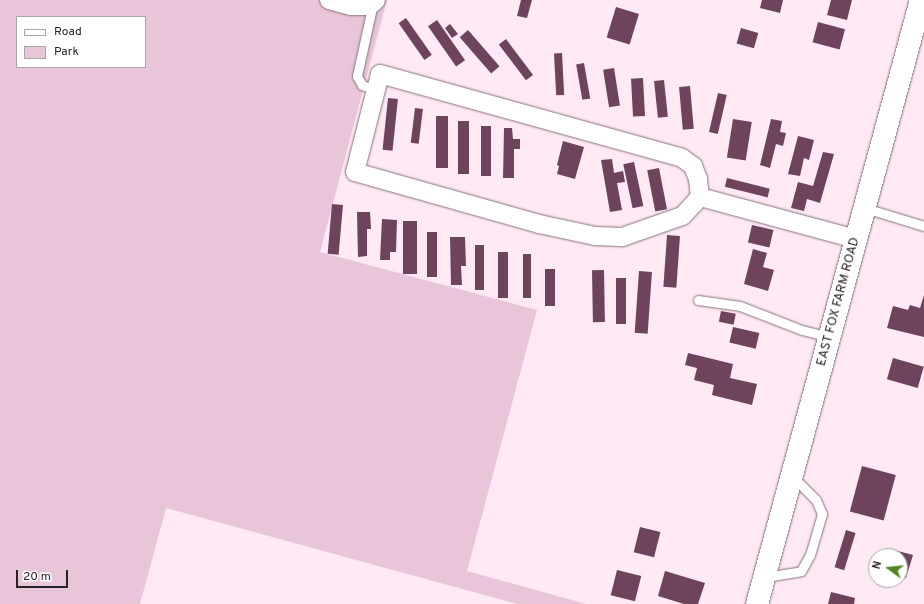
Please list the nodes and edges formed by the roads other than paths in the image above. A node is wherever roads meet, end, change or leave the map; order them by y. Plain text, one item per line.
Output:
1 (329, 0) edge
2 (921, 0) edge
3 (374, 2) edge
4 (376, 90) junction
5 (700, 197) junction
6 (864, 208) junction
7 (924, 226) edge
8 (856, 239) junction
9 (698, 300) dead end
10 (830, 337) junction
11 (792, 476) junction
12 (764, 577) junction
13 (757, 604) edge

1 - 3 street
2 - 6 main road, EAST FOX FARM ROAD
3 - 4 lane
4 - 5 street
4 - 5 street
5 - 8 street
6 - 7 lane
6 - 8 main road, EAST FOX FARM ROAD
8 - 10 main road, EAST FOX FARM ROAD
9 - 10 lane
10 - 11 main road, EAST FOX FARM ROAD
11 - 12 main road, EAST FOX FARM ROAD
11 - 12 lane
12 - 13 main road, EAST FOX FARM ROAD

